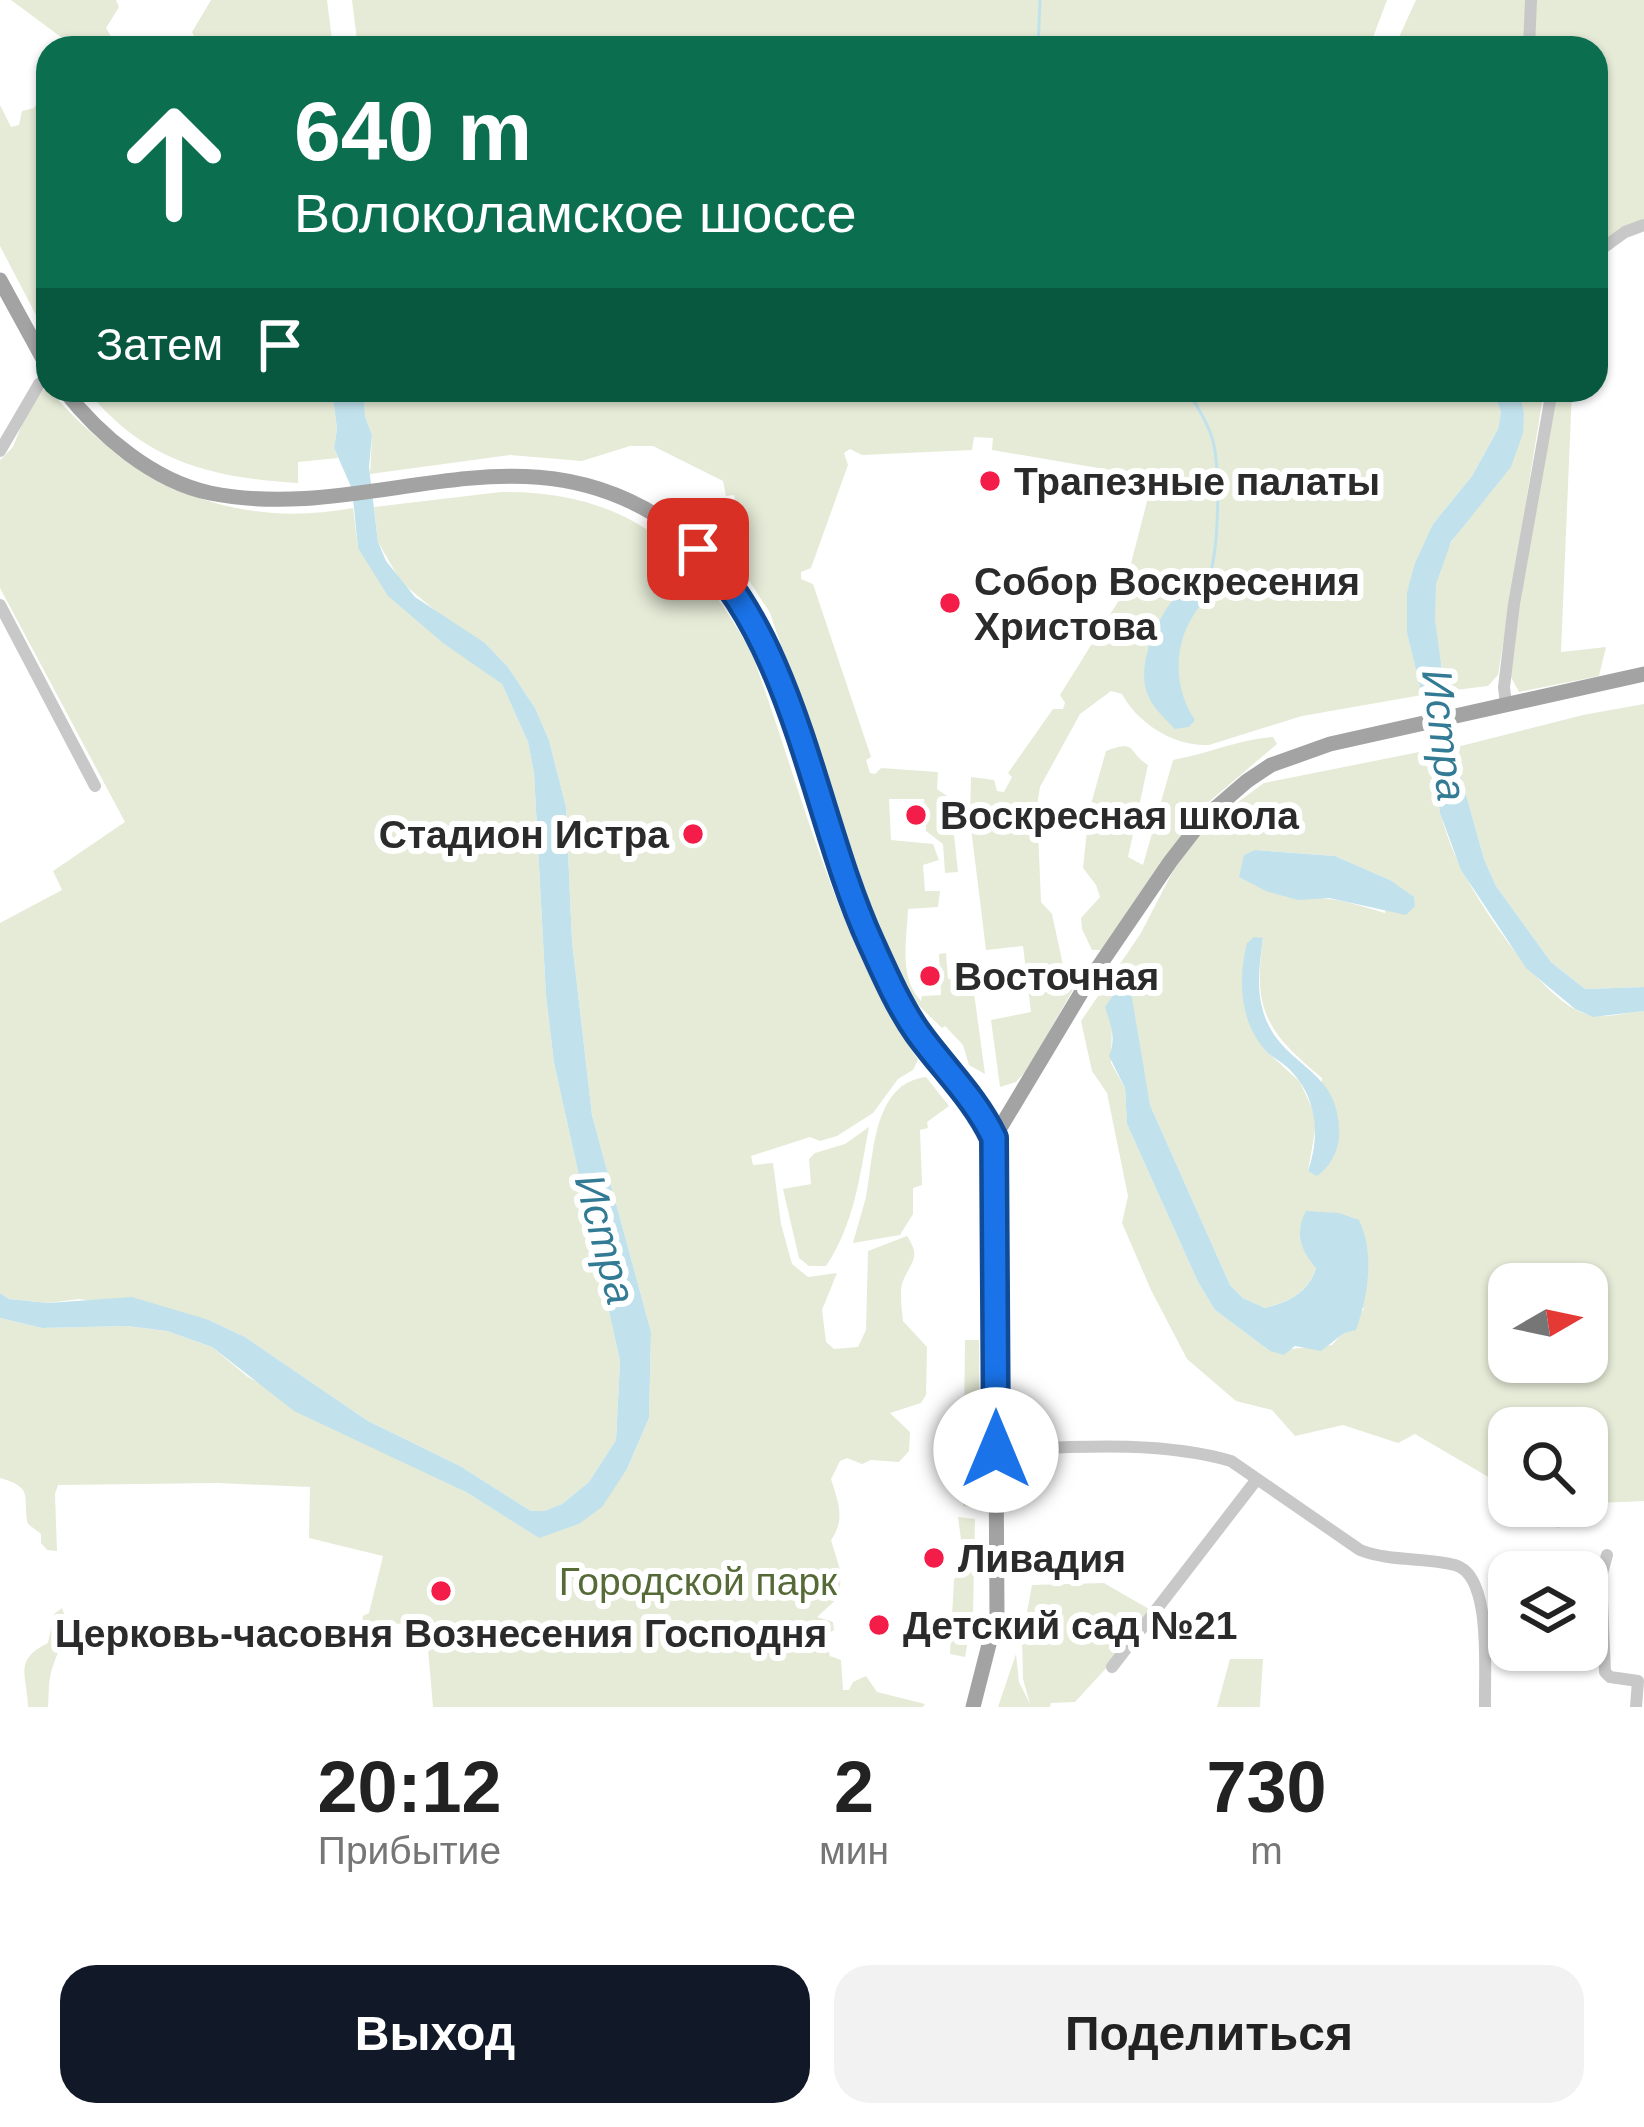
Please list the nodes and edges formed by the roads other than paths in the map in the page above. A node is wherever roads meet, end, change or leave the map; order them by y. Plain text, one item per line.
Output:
1 (1531, 0) edge
2 (1530, 36) edge
3 (1644, 224) edge
4 (1608, 244) edge
5 (0, 280) edge
6 (36, 349) edge
7 (36, 388) edge
8 (75, 402) edge
9 (1550, 402) edge
10 (0, 451) edge
11 (0, 605) edge
12 (1644, 674) edge
13 (1506, 705) junction
14 (95, 786) dead end
15 (994, 1138) junction
16 (996, 1450) junction
17 (1257, 1479) junction
18 (1112, 1667) dead end
19 (1605, 1671) edge
20 (974, 1699) edge
21 (962, 1707) edge
22 (1485, 1707) edge
23 (1636, 1707) edge

1 - 2 street
3 - 4 street
5 - 6 main road
7 - 10 street
8 - 15 main road
9 - 13 street
11 - 14 street
12 - 13 main road
13 - 15 main road
15 - 16 main road
16 - 17 street
16 - 20 main road
17 - 18 street
17 - 22 street
19 - 23 street
20 - 21 main road

